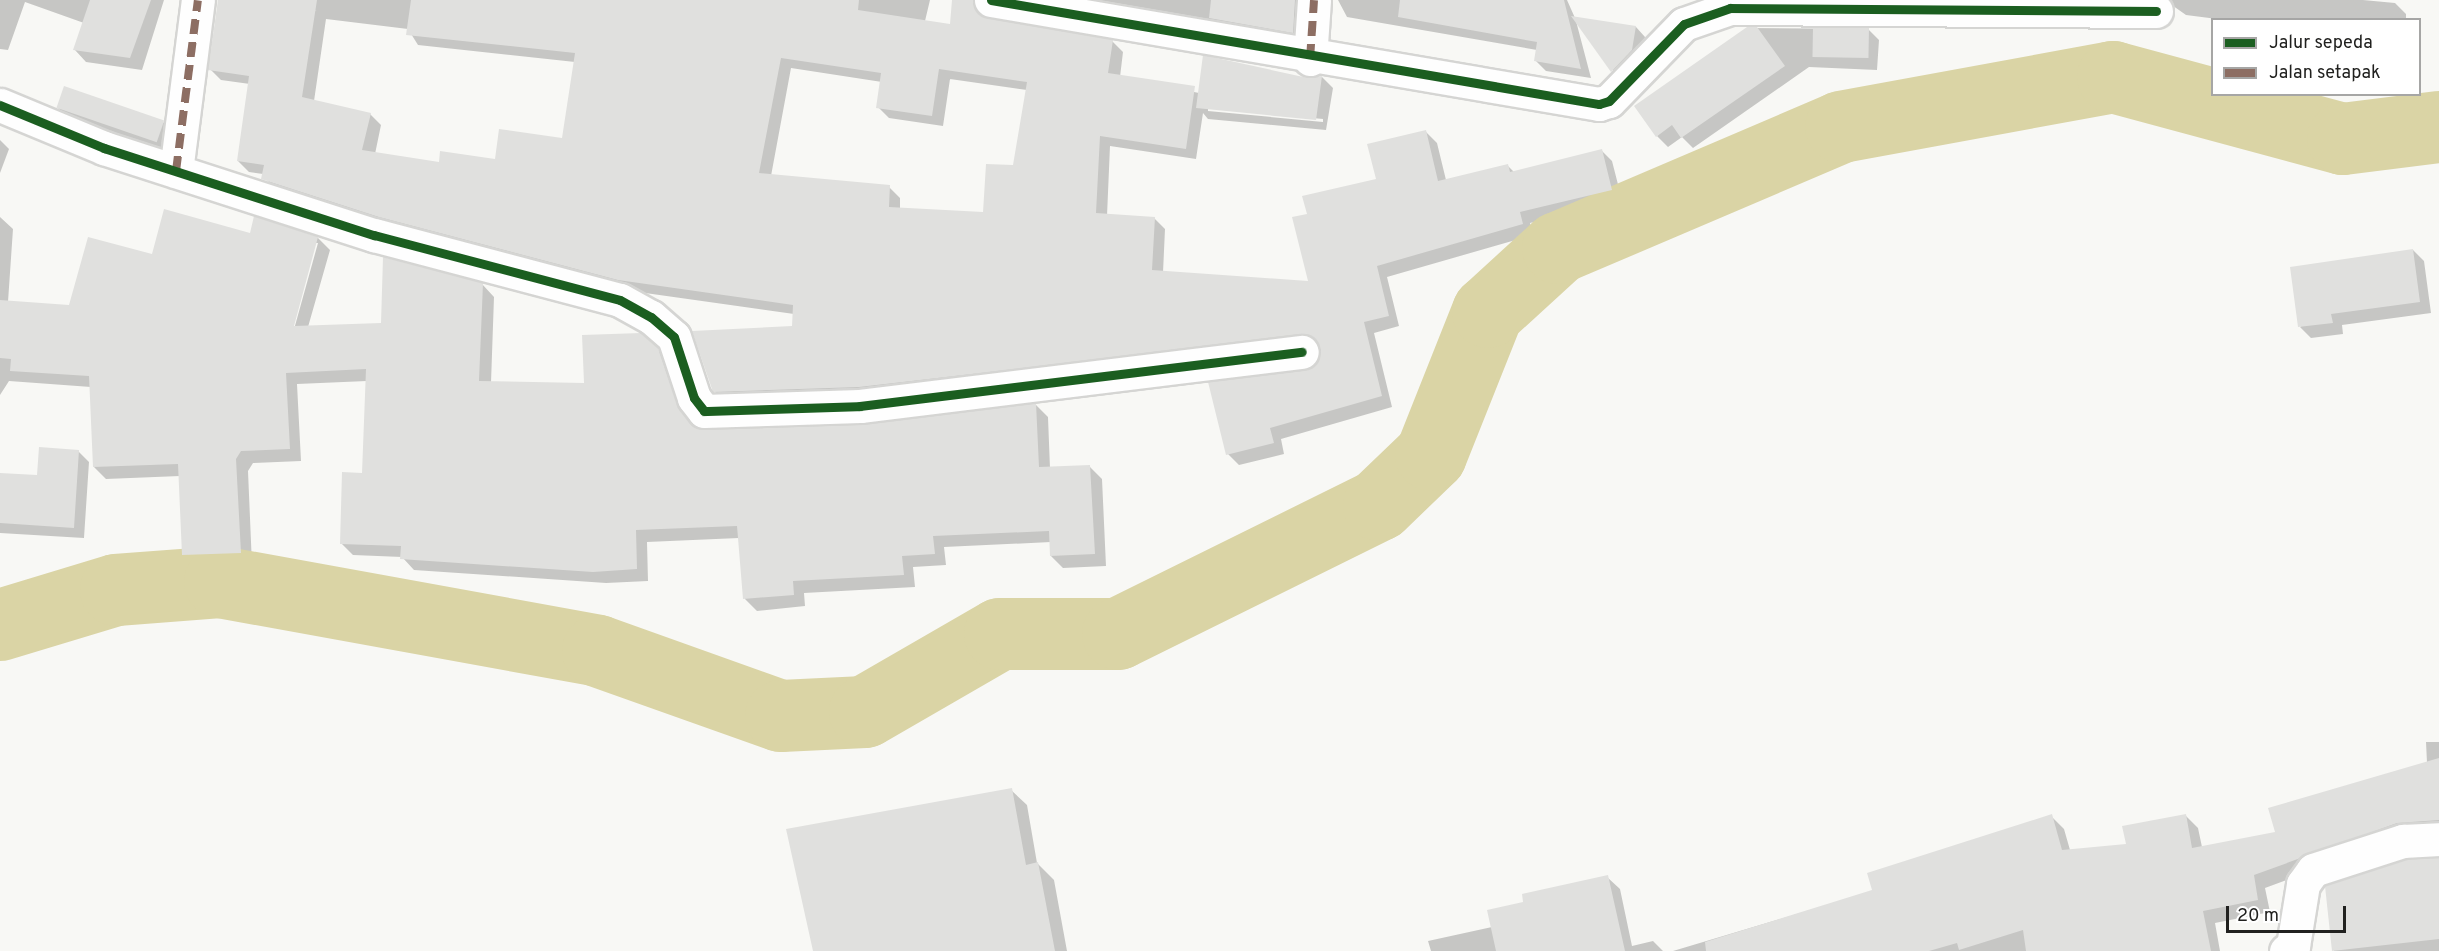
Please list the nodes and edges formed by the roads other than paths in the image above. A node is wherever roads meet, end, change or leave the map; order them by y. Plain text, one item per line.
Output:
1 (198, 0) edge
2 (991, 0) edge
3 (1314, 0) edge
4 (2156, 11) dead end
5 (1310, 59) junction
6 (0, 105) edge
7 (176, 171) junction
8 (1302, 352) dead end
9 (2439, 839) edge
10 (2286, 951) edge

1 - 7 street
2 - 5 street
3 - 5 street
4 - 5 street
6 - 7 street
7 - 8 street
9 - 10 street

